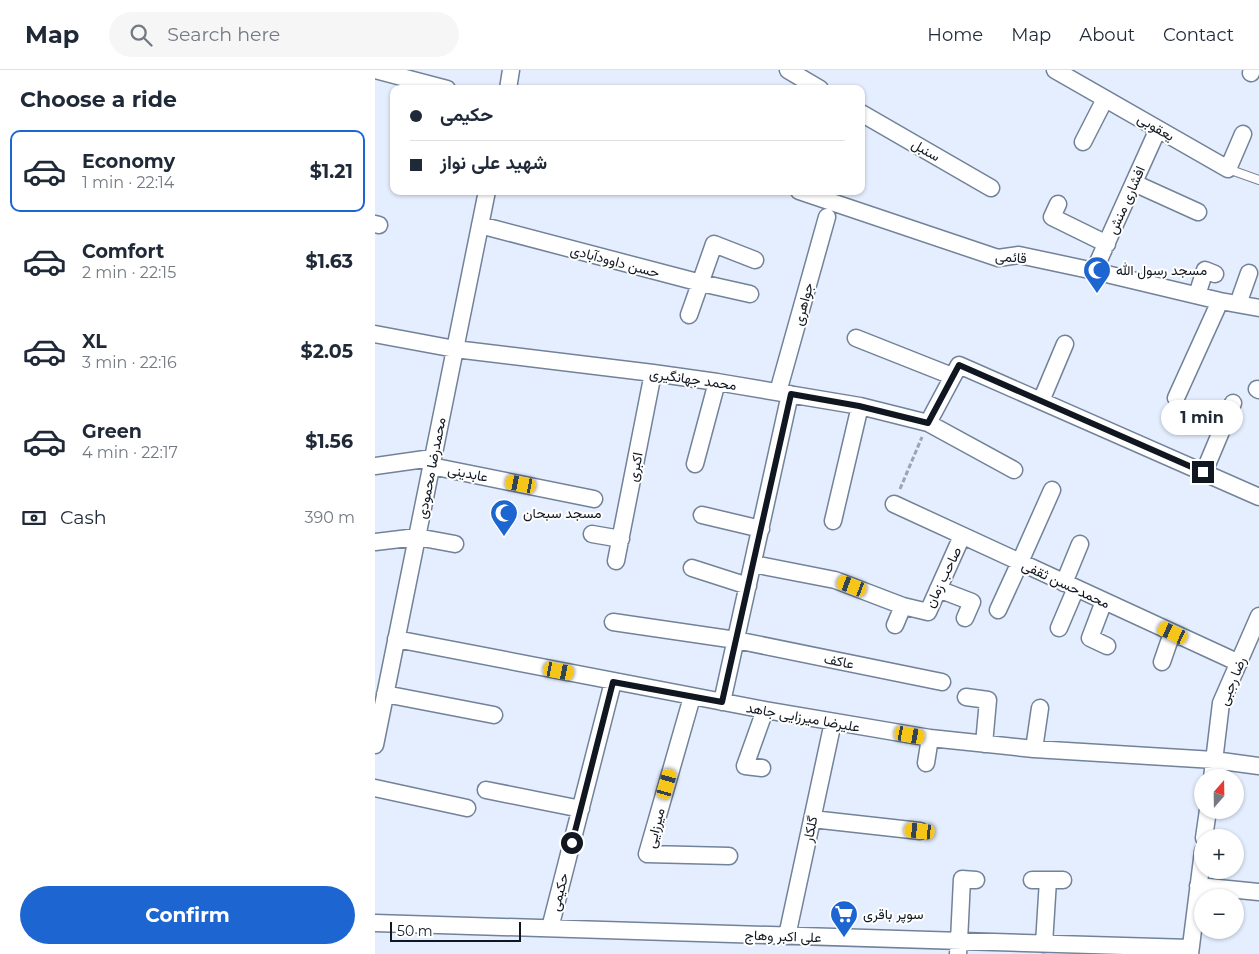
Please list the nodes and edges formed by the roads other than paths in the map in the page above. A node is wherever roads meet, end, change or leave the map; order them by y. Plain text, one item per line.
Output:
1 (375, 70) edge
2 (511, 70) edge
3 (788, 70) edge
4 (1055, 70) edge
5 (432, 85) edge
6 (509, 85) edge
7 (813, 85) edge
8 (1105, 99) junction
9 (865, 114) edge
10 (1158, 129) junction
11 (1243, 134) dead end
12 (1083, 142) dead end
13 (1228, 169) junction
14 (1259, 180) edge
15 (1134, 183) junction
16 (991, 188) dead end
17 (486, 195) edge
18 (811, 195) edge
19 (1058, 204) dead end
20 (1198, 212) dead end
21 (827, 217) dead end
22 (480, 225) junction
23 (1107, 244) junction
24 (755, 260) dead end
25 (1094, 271) junction
26 (1249, 273) dead end
27 (1215, 274) dead end
28 (701, 283) junction
29 (750, 294) dead end
30 (1197, 295) junction
31 (1220, 301) junction
32 (1238, 304) junction
33 (1259, 308) edge
34 (689, 315) dead end
35 (375, 334) edge
36 (856, 338) dead end
37 (1065, 344) dead end
38 (455, 349) junction
39 (955, 371) junction
40 (653, 373) junction
41 (717, 382) junction
42 (784, 393) junction
43 (1176, 398) dead end
44 (1041, 401) junction
45 (1233, 403) dead end
46 (859, 406) junction
47 (928, 423) junction
48 (431, 462) junction
49 (695, 464) dead end
50 (375, 466) edge
51 (1014, 470) dead end
52 (1203, 472) junction
53 (1052, 490) dead end
54 (1259, 497) edge
55 (594, 499) dead end
56 (894, 504) road end
57 (702, 514) dead end
58 (833, 521) dead end
59 (761, 529) junction
60 (592, 534) dead end
61 (963, 536) junction
62 (417, 537) junction
63 (621, 539) junction
64 (375, 542) edge
65 (455, 544) dead end
66 (1080, 544) dead end
67 (616, 562) dead end
68 (1020, 562) junction
69 (753, 564) junction
70 (692, 568) dead end
71 (748, 586) junction
72 (1070, 586) junction
73 (938, 589) junction
74 (1104, 601) junction
75 (903, 606) junction
76 (998, 610) dead end
77 (965, 618) dead end
78 (613, 622) dead end
79 (1257, 624) edge
80 (895, 625) dead end
81 (1059, 628) dead end
82 (1173, 633) junction
83 (396, 639) junction
84 (736, 640) junction
85 (1107, 646) dead end
86 (1162, 662) dead end
87 (1239, 663) junction
88 (613, 682) junction
89 (942, 682) dead end
90 (385, 694) junction
91 (692, 697) junction
92 (965, 697) dead end
93 (722, 702) junction
94 (1040, 708) dead end
95 (765, 710) junction
96 (378, 712) edge
97 (494, 715) dead end
98 (833, 722) junction
99 (930, 738) junction
100 (984, 744) junction
101 (375, 745) edge
102 (1034, 749) junction
103 (1214, 760) junction
104 (926, 763) dead end
105 (1259, 766) edge
106 (761, 768) dead end
107 (1212, 769) edge
108 (375, 788) edge
109 (486, 790) dead end
110 (467, 808) dead end
111 (581, 809) junction
112 (812, 819) junction
113 (920, 831) dead end
114 (729, 856) dead end
115 (1199, 879) edge
116 (976, 880) dead end
117 (1048, 880) dead end
118 (1198, 886) junction
119 (1259, 892) edge
120 (375, 923) edge
121 (550, 928) junction
122 (787, 936) junction
123 (1044, 944) junction
124 (959, 948) edge
125 (984, 948) edge
126 (1190, 951) edge

1 - 5 street
2 - 6 street
3 - 7 street
4 - 8 street, یعقوبی
8 - 10 street, یعقوبی
8 - 12 street
9 - 16 street, سنبل
10 - 13 street, یعقوبی
10 - 15 street, افشاری منش
11 - 13 street
13 - 14 lane, یعقوبی
15 - 20 street
15 - 23 street, افشاری منش
17 - 22 street, محمدرضا محمودی
18 - 25 street, قائمی
19 - 23 street
21 - 42 street, جواهری
22 - 28 street, حسن داوودآبادی
22 - 38 street, محمدرضا محمودی
23 - 25 street, افشاری منش
24 - 28 street
25 - 30 street, قائمی
26 - 32 street
27 - 30 street
28 - 29 street, حسن داوودآبادی
28 - 34 street
30 - 31 street, قائمی
31 - 32 street, قائمی
31 - 43 street
32 - 33 street, قائمی
35 - 38 street, محمد جهانگیری
36 - 39 street
37 - 44 street
38 - 40 street, محمد جهانگیری
38 - 48 street, محمدرضا محمودی
39 - 44 street
39 - 47 street
40 - 41 street, محمد جهانگیری
40 - 63 street, اکبری
41 - 42 street, محمد جهانگیری
41 - 49 street
42 - 46 street, محمد جهانگیری
42 - 59 street, جواهری
44 - 52 street
45 - 52 street
46 - 47 street, محمد جهانگیری
46 - 58 street
47 - 51 street, محمد جهانگیری
48 - 50 street, عابدینی
48 - 55 street, عابدینی
48 - 62 street, محمدرضا محمودی
52 - 54 street
53 - 68 street
56 - 61 street, محمدحسن ثقفی
57 - 59 street
59 - 69 street, جواهری
60 - 63 street
61 - 68 street, محمدحسن ثقفی
61 - 73 street, صاحب زمان
62 - 64 street
62 - 65 street
62 - 83 street, محمدرضا محمودی
63 - 67 street, اکبری
66 - 72 street
68 - 72 street, محمدحسن ثقفی
68 - 76 street
69 - 71 street, جواهری
69 - 75 street, صاحب زمان
70 - 71 street
71 - 84 street, جواهری
72 - 74 street, محمدحسن ثقفی
72 - 81 street
73 - 75 street, صاحب زمان
73 - 77 street
74 - 82 street, محمدحسن ثقفی
74 - 85 street
75 - 80 street
78 - 84 street, عاکف
79 - 87 street, رضا رجبی
82 - 86 street
82 - 87 street, محمدحسن ثقفی
83 - 88 street, علیرضا میرزایی جاهد
83 - 90 street, محمدرضا محمودی
84 - 89 street, عاکف
84 - 93 street, جواهری
87 - 103 street, رضا رجبی
88 - 91 street, علیرضا میرزایی جاهد
88 - 111 street, حکیمی
90 - 96 street, محمدرضا محمودی
90 - 97 street
91 - 93 street, علیرضا میرزایی جاهد
91 - 114 street, میرزایی
92 - 100 street
93 - 95 street, علیرضا میرزایی جاهد
94 - 102 street
95 - 98 street, علیرضا میرزایی جاهد
95 - 106 street
96 - 101 street, محمدرضا محمودی
98 - 99 street, علیرضا میرزایی جاهد
98 - 112 street, گلکار
99 - 100 street, علیرضا میرزایی جاهد
99 - 104 street
100 - 102 street, علیرضا میرزایی جاهد
102 - 103 street, علیرضا میرزایی جاهد
103 - 105 street, علیرضا میرزایی جاهد
103 - 107 street, رضا رجبی
108 - 110 street
109 - 111 street
111 - 121 street, حکیمی
112 - 113 street
112 - 122 street, گلکار
115 - 118 street
116 - 124 street
117 - 123 street
118 - 119 street
118 - 126 street
120 - 121 street, علی اکبر وهاج
121 - 122 street, علی اکبر وهاج
122 - 124 street, علی اکبر وهاج
123 - 125 street, علی اکبر وهاج
123 - 126 street, علی اکبر وهاج
124 - 125 street, علی اکبر وهاج

